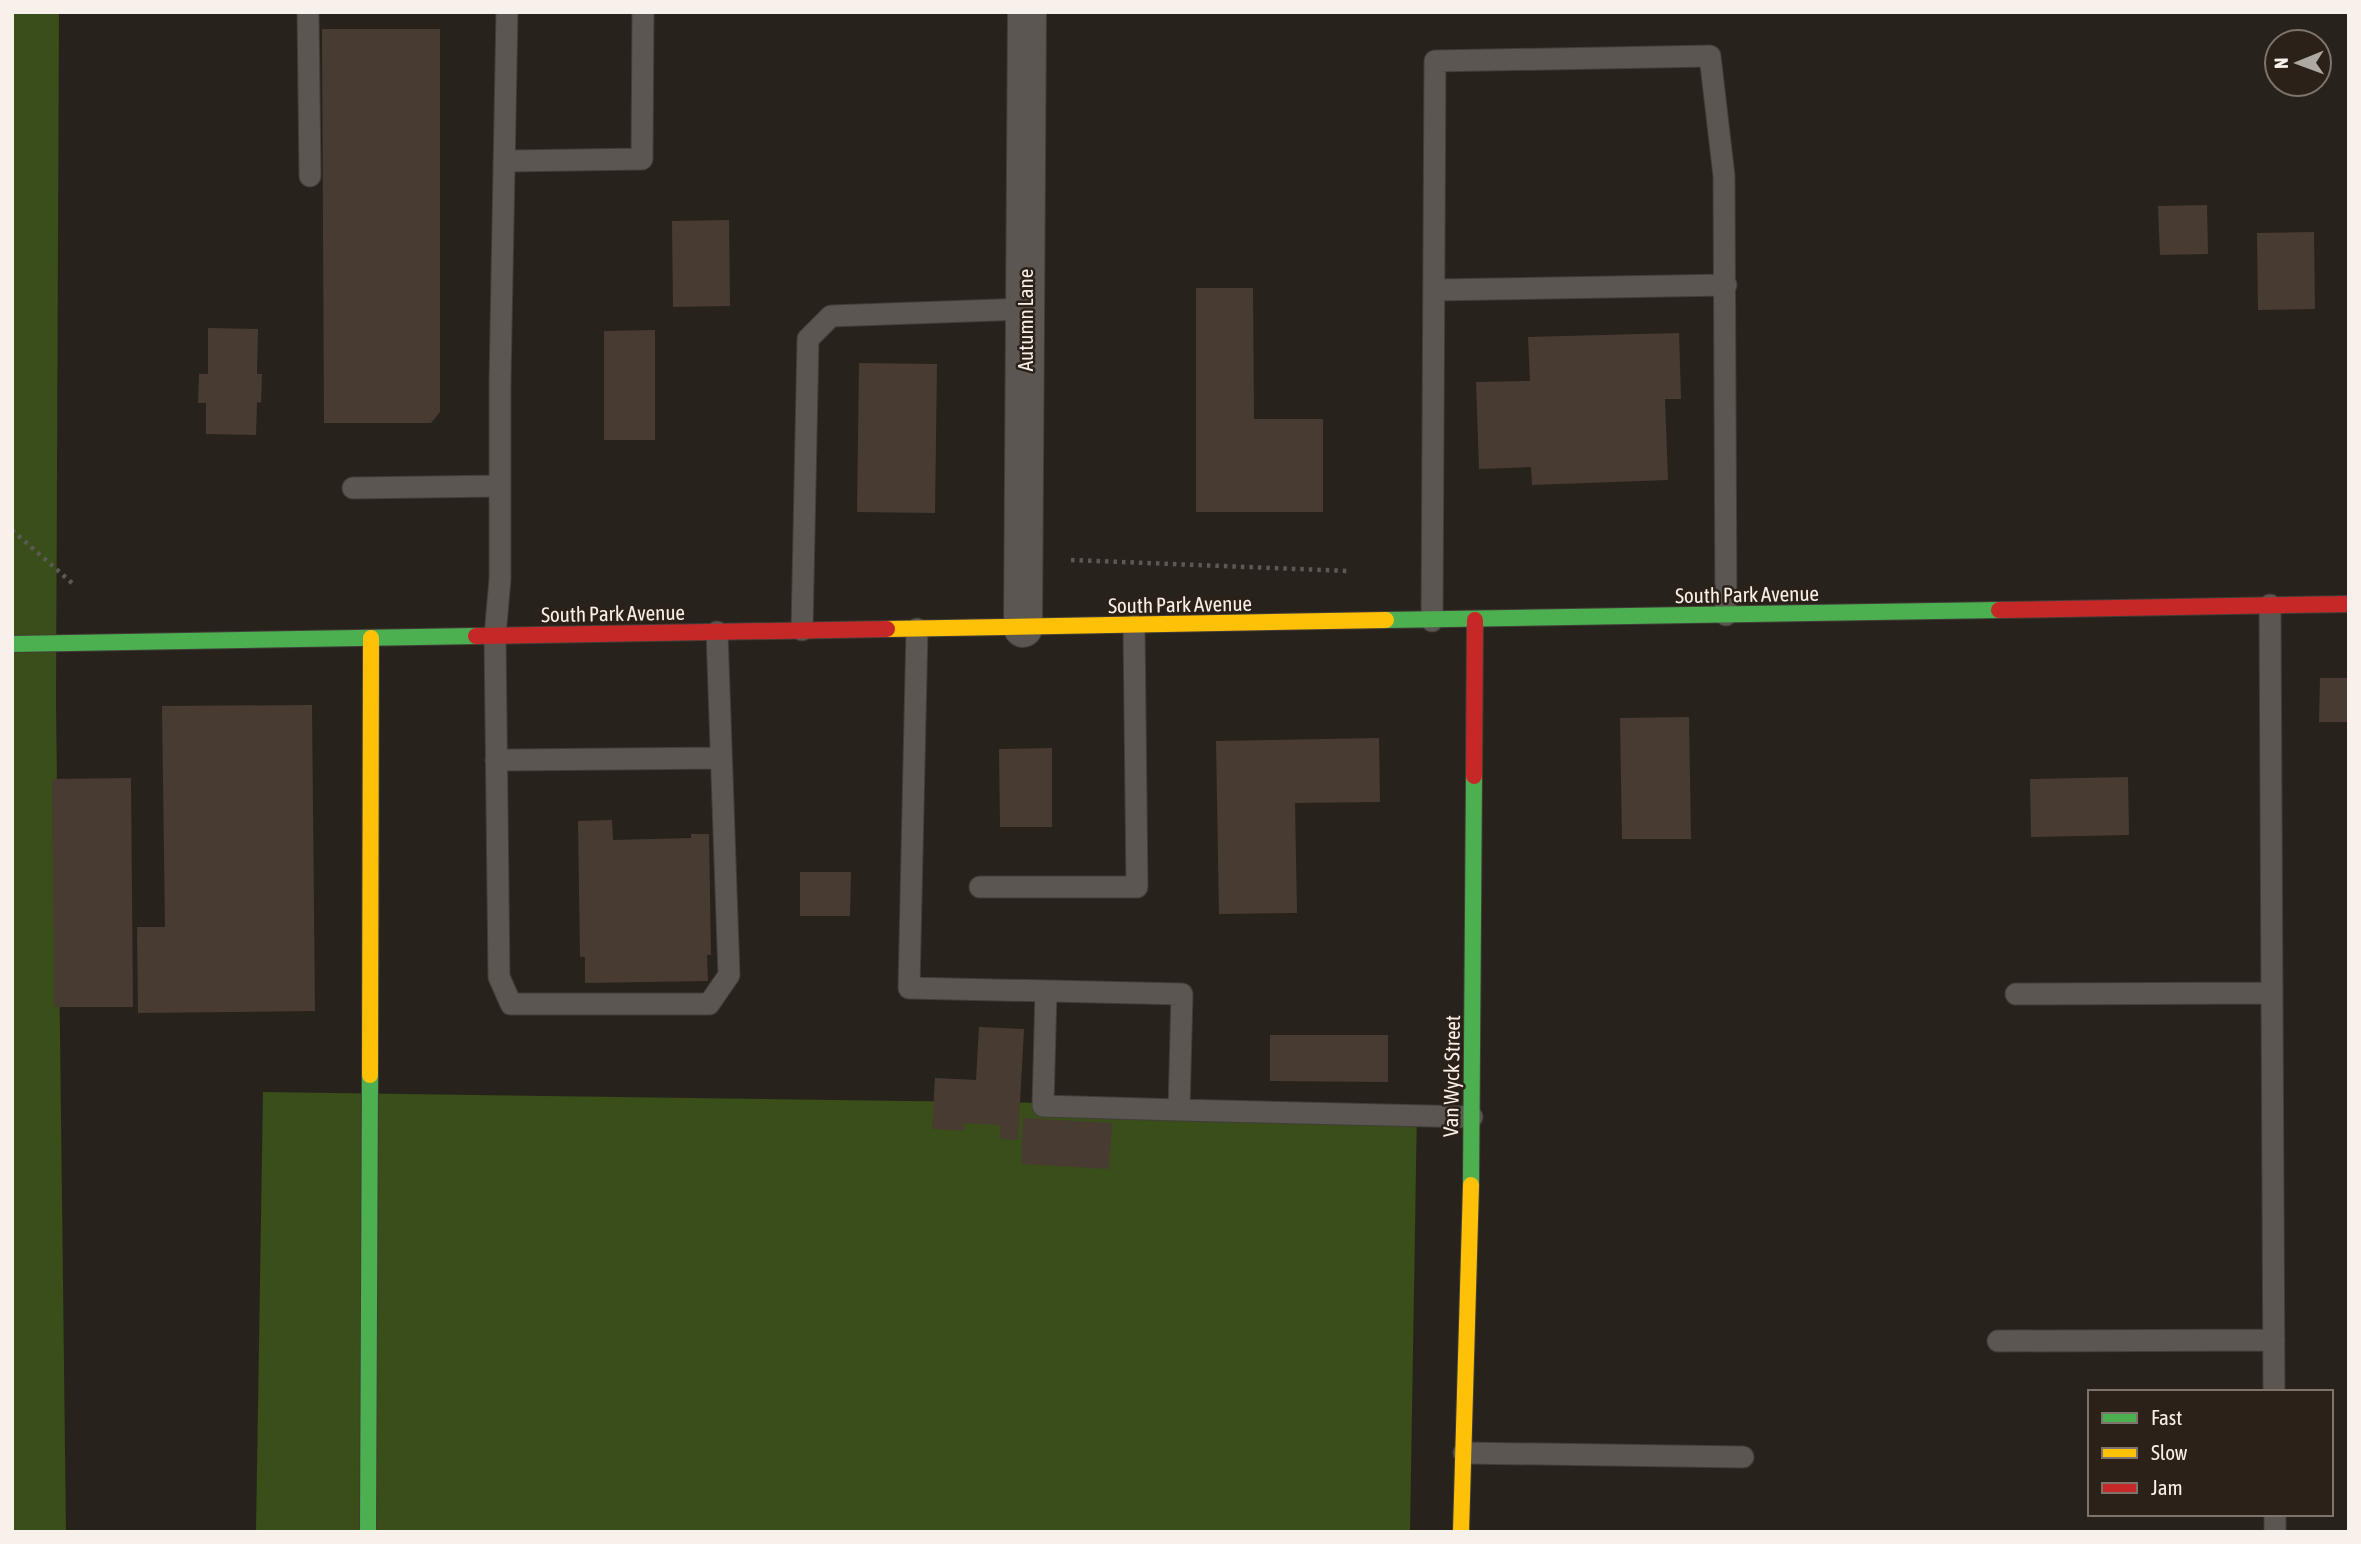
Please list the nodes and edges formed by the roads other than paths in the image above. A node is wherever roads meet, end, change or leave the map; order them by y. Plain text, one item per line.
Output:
1 (308, 12) edge
2 (507, 12) edge
3 (643, 12) edge
4 (1027, 12) edge
5 (504, 161) junction
6 (310, 176) dead end
7 (1726, 285) junction
8 (1434, 290) junction
9 (1025, 309) junction
10 (500, 486) junction
11 (353, 488) dead end
12 (2349, 604) edge
13 (2270, 605) junction
14 (1726, 615) junction
15 (1475, 620) junction
16 (1432, 621) junction
17 (1134, 626) junction
18 (1023, 628) junction
19 (917, 629) junction
20 (802, 631) junction
21 (717, 632) junction
22 (495, 636) junction
23 (371, 638) junction
24 (12, 644) edge
25 (721, 758) junction
26 (496, 760) junction
27 (980, 887) dead end
28 (1046, 991) junction
29 (2272, 993) junction
30 (2016, 994) dead end
31 (1180, 1110) junction
32 (1472, 1117) junction
33 (2274, 1340) junction
34 (1998, 1341) dead end
35 (2274, 1390) edge
36 (1464, 1453) junction
37 (1743, 1457) dead end
38 (368, 1532) edge
39 (1461, 1532) edge

1 - 6 lane
2 - 5 lane
3 - 5 lane
4 - 9 street, Autumn Lane
5 - 10 lane
7 - 8 lane
7 - 8 lane
7 - 14 lane
8 - 16 lane
9 - 18 street, Autumn Lane
9 - 20 lane
10 - 11 lane
10 - 22 lane
12 - 13 main road, South Park Avenue
13 - 14 main road, South Park Avenue
13 - 29 lane
14 - 15 main road, South Park Avenue
15 - 16 main road, South Park Avenue
15 - 32 main road, Van Wyck Street
16 - 17 main road, South Park Avenue
17 - 18 main road, South Park Avenue
17 - 27 lane
18 - 19 main road, South Park Avenue
19 - 20 main road, South Park Avenue
19 - 28 lane
20 - 21 main road, South Park Avenue
21 - 22 main road, South Park Avenue
21 - 25 lane
22 - 23 main road, South Park Avenue
22 - 26 lane
23 - 24 main road, South Park Avenue
23 - 38 main road
25 - 26 lane
25 - 26 lane
28 - 31 lane
28 - 31 lane
29 - 30 lane
29 - 33 lane
31 - 32 lane
32 - 36 main road, Van Wyck Street
33 - 34 lane
33 - 35 lane
36 - 37 lane
36 - 39 main road, Van Wyck Street

